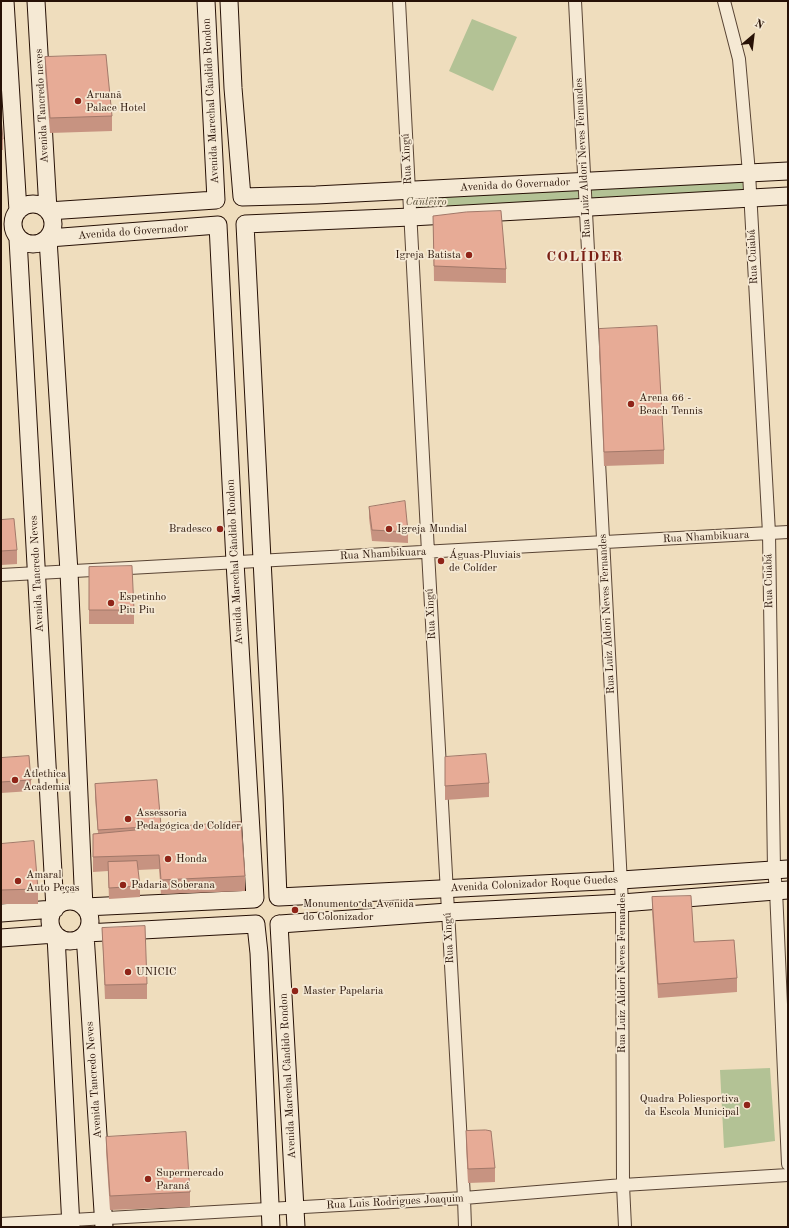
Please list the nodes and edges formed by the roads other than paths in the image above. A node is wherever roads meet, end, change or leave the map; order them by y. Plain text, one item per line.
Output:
1 (5, 1) edge
2 (36, 1) edge
3 (206, 1) edge
4 (229, 1) edge
5 (399, 1) edge
6 (575, 1) edge
7 (724, 1) edge
8 (788, 171) edge
9 (749, 173) junction
10 (584, 181) junction
11 (409, 190) junction
12 (788, 196) edge
13 (242, 197) junction
14 (750, 198) junction
15 (216, 200) junction
16 (586, 207) junction
17 (48, 211) junction
18 (12, 212) edge
19 (411, 217) junction
20 (245, 224) junction
21 (218, 225) junction
22 (12, 238) edge
23 (48, 238) junction
24 (788, 532) edge
25 (769, 533) junction
26 (603, 542) junction
27 (428, 552) junction
28 (261, 561) junction
29 (235, 562) junction
30 (69, 572) junction
31 (37, 574) junction
32 (1, 575) edge
33 (781, 869) edge
34 (621, 880) junction
35 (446, 889) junction
36 (782, 890) edge
37 (279, 897) junction
38 (254, 898) junction
39 (622, 903) junction
40 (85, 907) junction
41 (54, 909) junction
42 (448, 912) junction
43 (1, 913) edge
44 (280, 924) junction
45 (256, 925) junction
46 (86, 934) junction
47 (56, 935) junction
48 (1, 938) edge
49 (788, 1164) edge
50 (788, 1175) edge
51 (623, 1185) junction
52 (464, 1198) junction
53 (295, 1207) junction
54 (271, 1209) junction
55 (71, 1223) edge
56 (103, 1223) edge
57 (1, 1224) edge
58 (272, 1227) edge
59 (296, 1227) edge
60 (465, 1227) edge
61 (625, 1227) edge

1 - 18 street
2 - 17 street, Avenida Tancredo neves
3 - 15 street, Avenida Marechal Cândido Rondon
4 - 13 street, Avenida Marechal Cândido Rondon
5 - 11 street, Rua Xingú
6 - 10 street, Rua Luiz Aldori Neves Fernandes
7 - 9 street, Rua Cuiabá
8 - 9 street, Avenida do Governador
9 - 10 street, Avenida do Governador
9 - 14 street, Rua Cuiabá
10 - 11 street, Avenida do Governador
10 - 16 street, Rua Luiz Aldori Neves Fernandes
11 - 13 street, Avenida do Governador
11 - 19 street, Rua Xingú
12 - 14 street
13 - 15 street
13 - 20 street
14 - 16 street
14 - 25 street, Rua Cuiabá
15 - 17 street
15 - 21 street
16 - 19 street
16 - 26 street, Rua Luiz Aldori Neves Fernandes
17 - 18 street
17 - 23 street
18 - 22 street
19 - 20 street
19 - 27 street, Rua Xingú
20 - 21 street
20 - 28 street
21 - 23 street, Avenida do Governador
21 - 29 street, Avenida Marechal Cândido Rondon
22 - 23 street
22 - 31 street, Avenida Tancredo Neves
23 - 30 street
24 - 25 street, Rua Nhambikuara
25 - 26 street, Rua Nhambikuara
25 - 33 street, Rua Cuiabá
26 - 27 street, Rua Nhambikuara
26 - 34 street, Rua Luiz Aldori Neves Fernandes
27 - 28 street, Rua Nhambikuara
27 - 35 street, Rua Xingú
28 - 29 street, Rua Nhambikuara
28 - 37 street
29 - 30 street, Rua Nhambikuara
29 - 38 street, Avenida Marechal Cândido Rondon
30 - 31 street, Rua Nhambikuara
30 - 40 street
31 - 32 street, Rua Nhambikuara
31 - 41 street, Avenida Tancredo Neves
33 - 34 street, Avenida Colonizador Roque Guedes
33 - 36 street, Rua Cuiabá
34 - 35 street, Avenida Colonizador Roque Guedes
34 - 39 street, Rua Luiz Aldori Neves Fernandes
35 - 37 street, Avenida Colonizador Roque Guedes
35 - 42 street, Rua Xingú
36 - 39 street
36 - 49 street, Rua Cuiabá
37 - 38 street
37 - 44 street
38 - 40 street
38 - 45 street
39 - 42 street
39 - 51 street, Rua Luiz Aldori Neves Fernandes
40 - 41 street
40 - 46 street
41 - 43 street
41 - 47 street
42 - 44 street
42 - 52 street, Rua Xingú
44 - 45 street
44 - 53 street, Avenida Marechal Cândido Rondon
45 - 46 street
45 - 54 street, Avenida Marechal Cândido Rondon
46 - 47 street
46 - 56 street, Avenida Tancredo Neves
47 - 48 street
47 - 55 street
50 - 51 street, Rua Luis Rodrigues Joaquim
51 - 52 street, Rua Luis Rodrigues Joaquim
51 - 61 street, Rua Luiz Aldori Neves Fernandes
52 - 53 street, Rua Luis Rodrigues Joaquim
52 - 60 street, Rua Xingú
53 - 54 street, Rua Luis Rodrigues Joaquim
53 - 59 street, Avenida Marechal Cândido Rondon
54 - 56 street, Rua Luis Rodrigues Joaquim
54 - 58 street, Avenida Marechal Cândido Rondon
55 - 56 street, Rua Luis Rodrigues Joaquim
55 - 57 street, Rua Luis Rodrigues Joaquim

